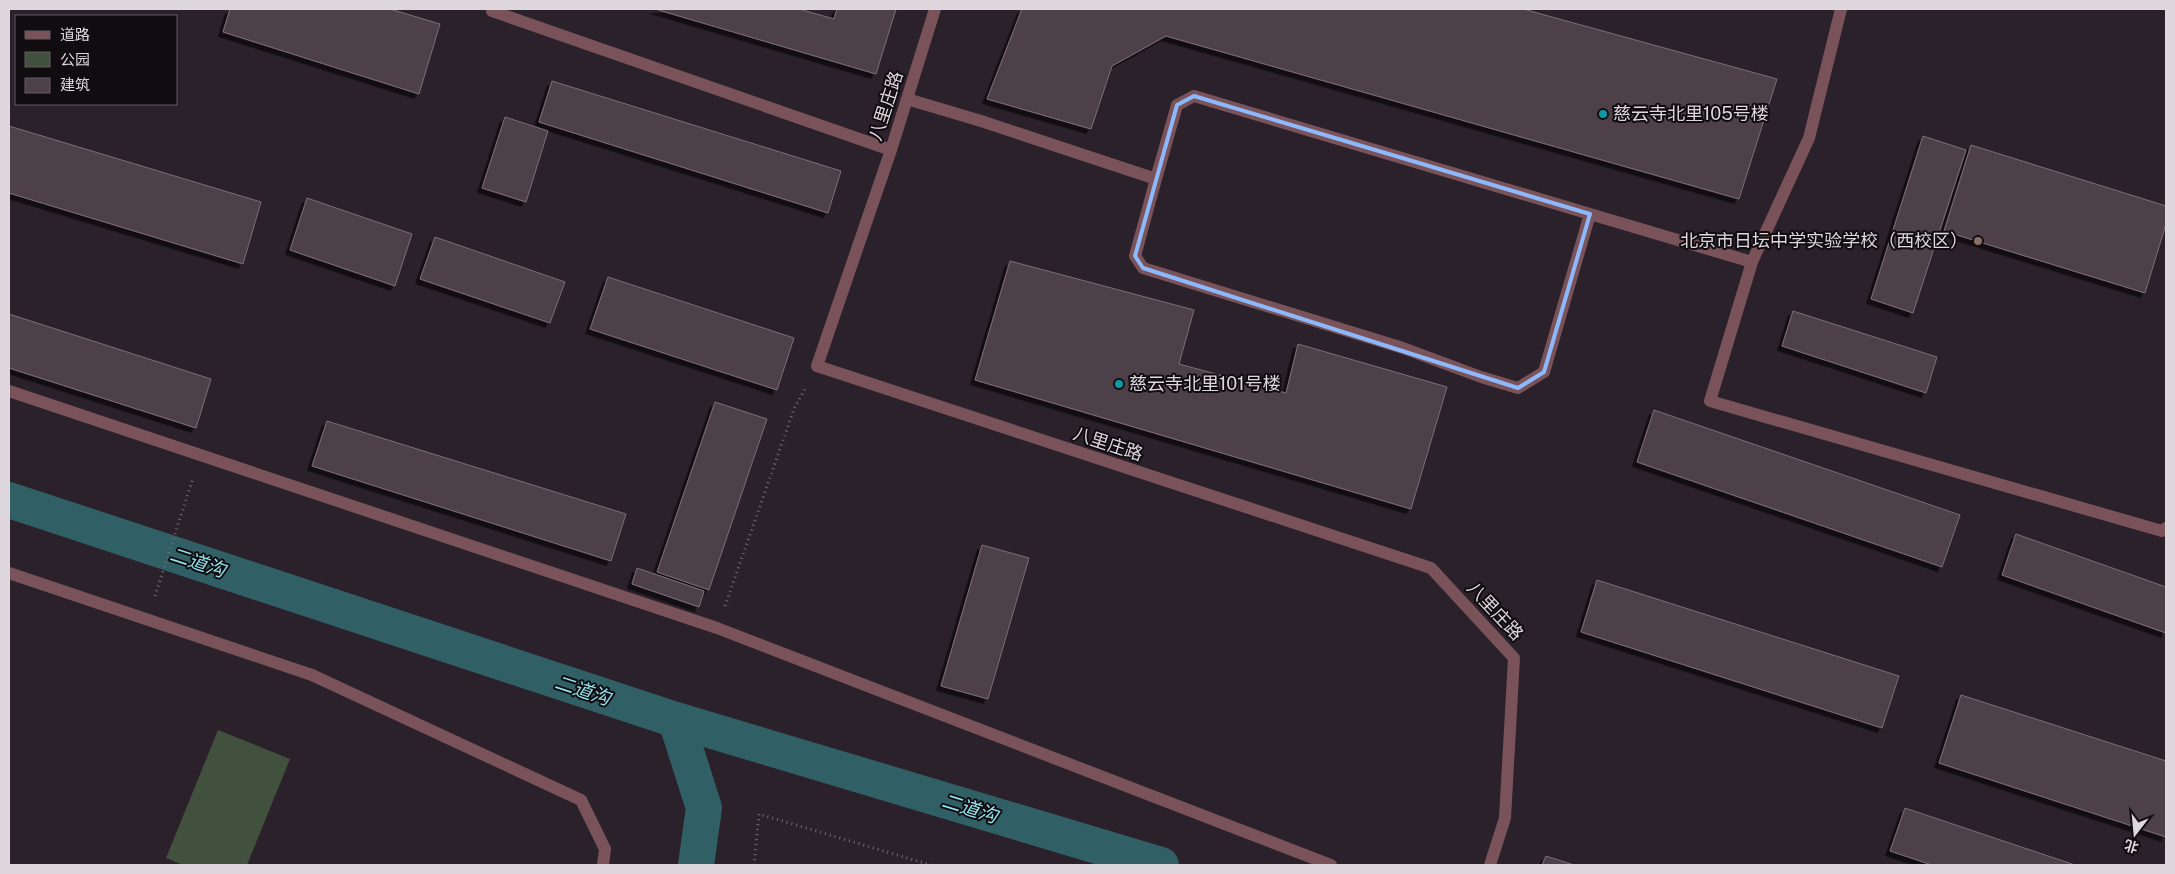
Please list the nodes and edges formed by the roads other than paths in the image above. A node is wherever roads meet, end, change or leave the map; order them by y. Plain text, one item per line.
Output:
1 (492, 9) edge
2 (935, 9) edge
3 (1841, 9) edge
4 (907, 99) junction
5 (891, 150) junction
6 (1156, 179) junction
7 (1590, 214) junction
8 (1752, 262) junction
9 (9, 391) edge
10 (2166, 517) edge
11 (2164, 530) edge
12 (9, 573) edge
13 (603, 865) edge
14 (1331, 865) edge
15 (1490, 865) edge

1 - 5 street
2 - 4 street, 八里庄路
3 - 8 street
4 - 5 street, 八里庄路
4 - 6 street
5 - 15 street, 八里庄路
6 - 7 street
6 - 7 street
7 - 8 street
8 - 11 street
9 - 14 street
10 - 11 street
12 - 13 street

